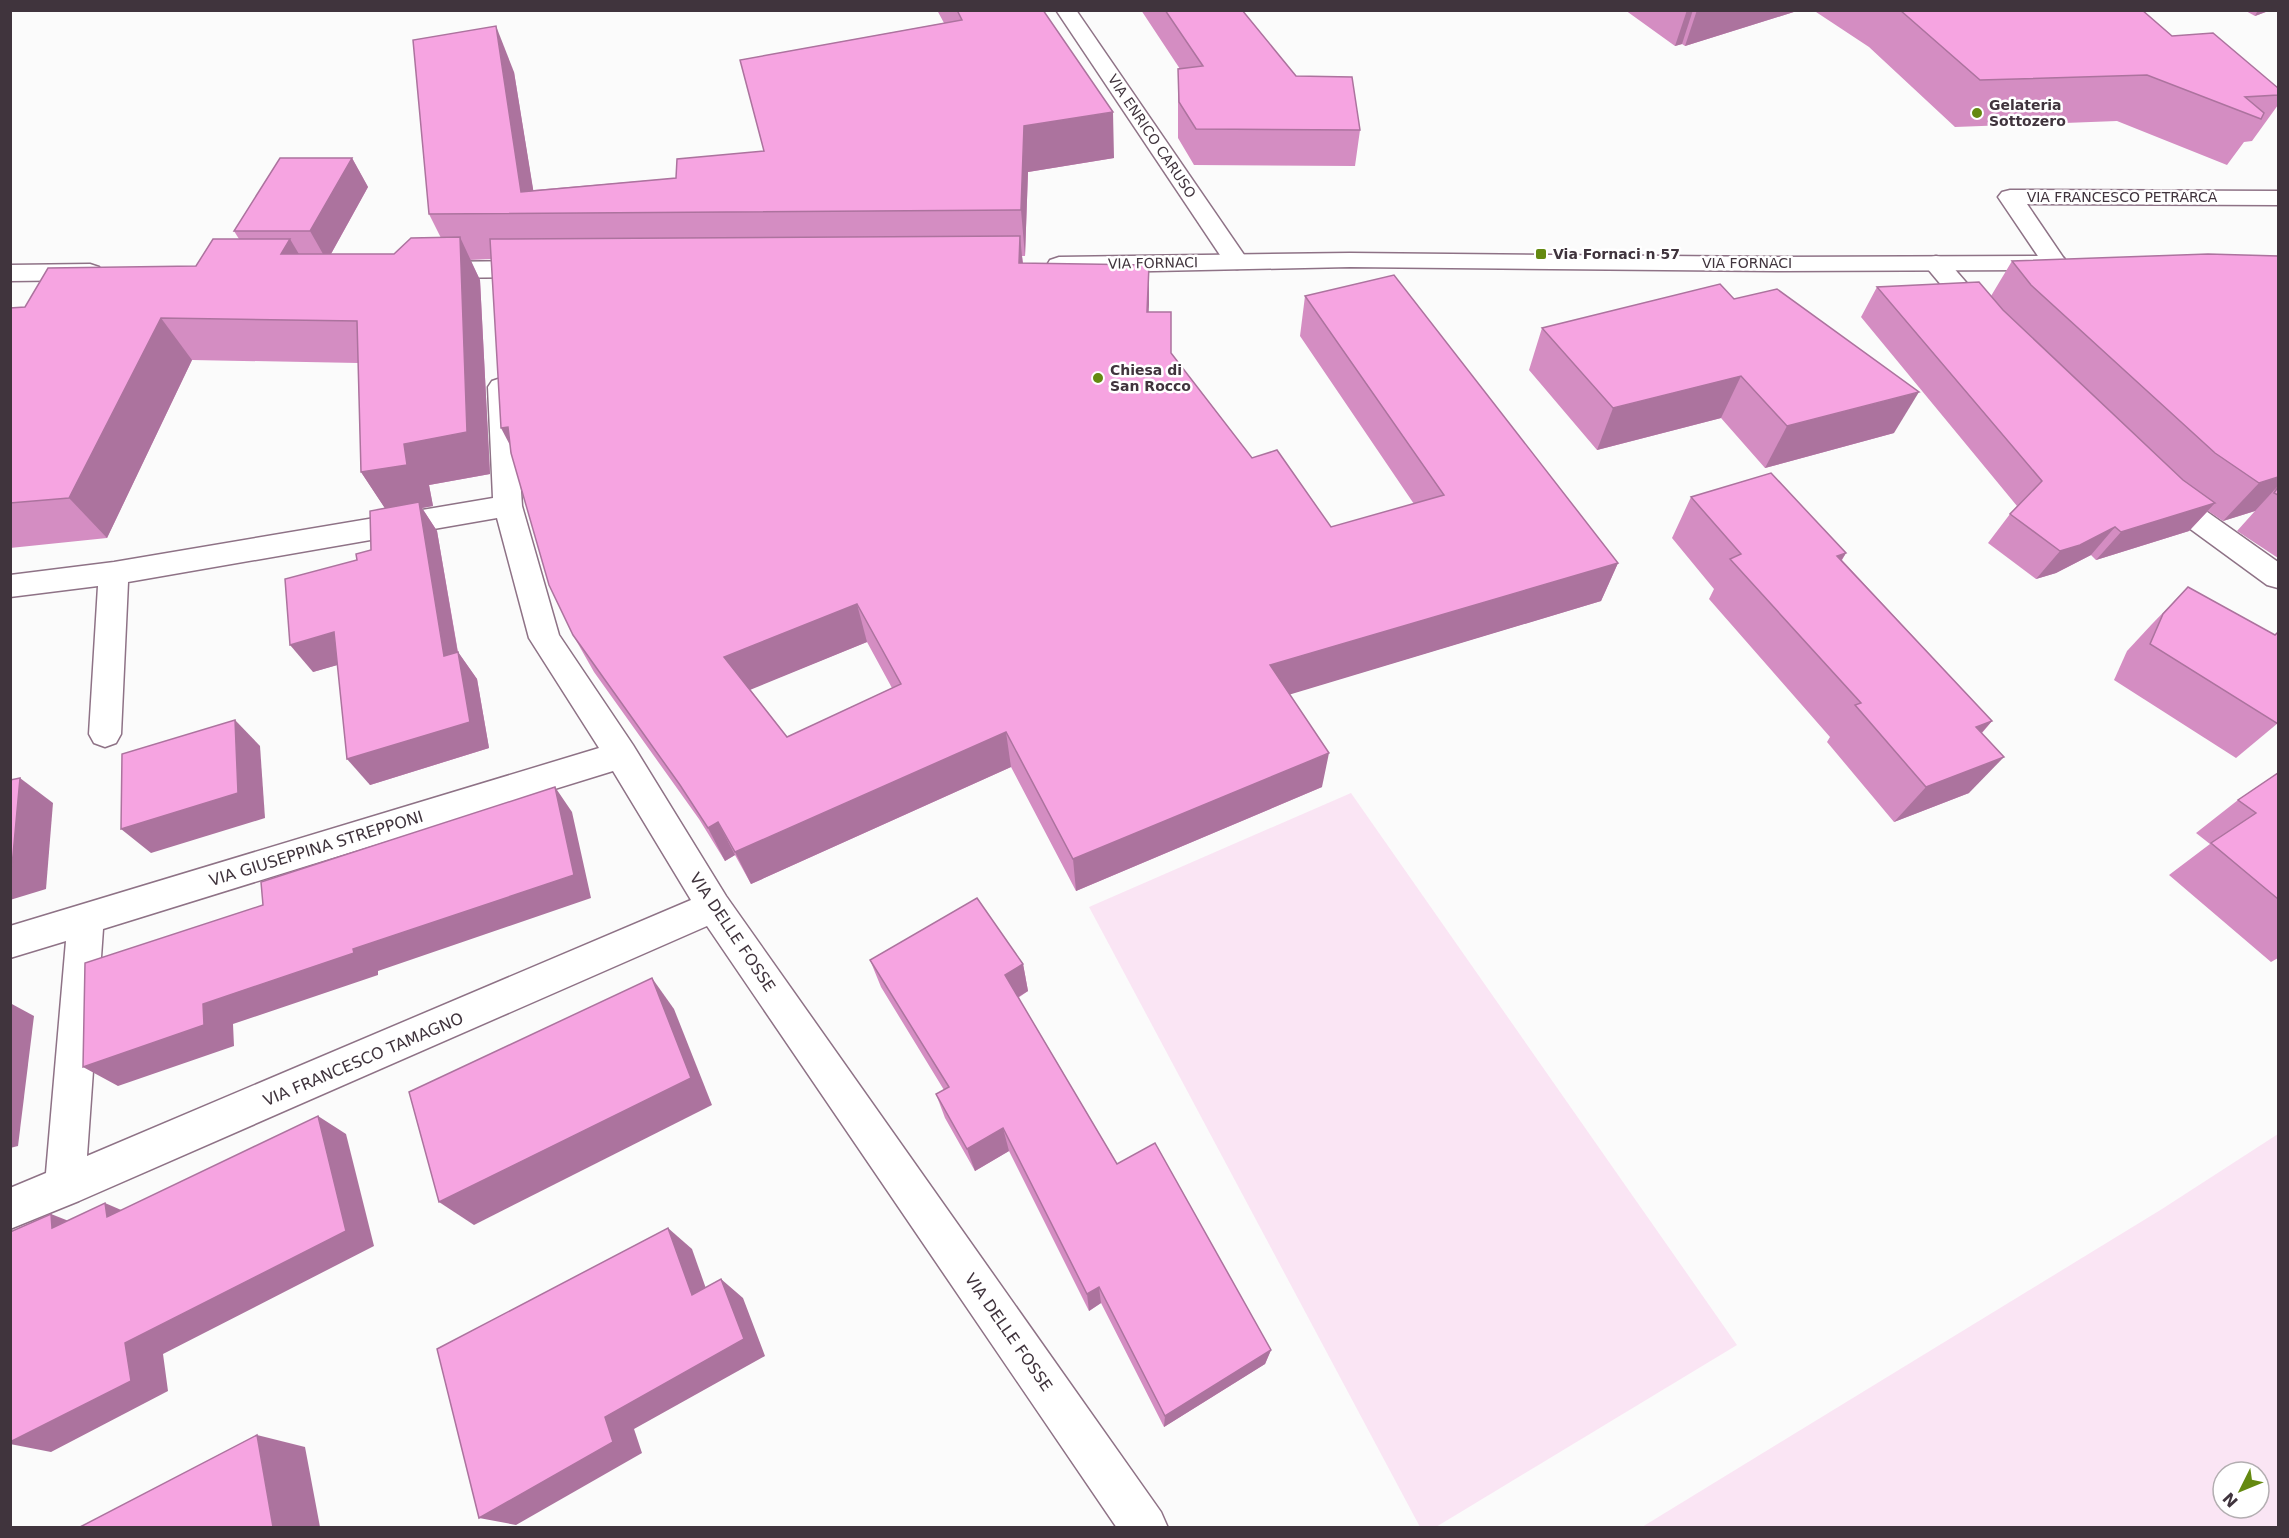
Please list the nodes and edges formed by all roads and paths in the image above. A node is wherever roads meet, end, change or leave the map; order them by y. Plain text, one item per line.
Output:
1 (1066, 10) edge
2 (2278, 198) edge
3 (1237, 262) junction
4 (1936, 263) junction
5 (2067, 263) joint
6 (1040, 265) edge
7 (565, 268) edge
8 (494, 269) junction
9 (404, 270) edge
10 (115, 272) edge
11 (10, 273) edge
12 (496, 304) edge
13 (1995, 333) edge
14 (499, 352) edge
15 (2144, 477) edge
16 (508, 506) junction
17 (114, 573) junction
18 (2278, 577) edge
19 (10, 586) edge
20 (105, 734) dead end
21 (621, 755) junction
22 (714, 907) junction
23 (86, 919) junction
24 (10, 942) edge
25 (66, 1187) junction
26 (10, 1209) edge
27 (1145, 1527) edge

1 - 3 street, VIA ENRICO CARUSO
2 - 5 street, VIA FRANCESCO PETRARCA
3 - 4 street, VIA FORNACI
3 - 6 street, VIA FORNACI
4 - 5 street, VIA FORNACI
4 - 13 street
7 - 8 street
8 - 9 street
8 - 12 street
10 - 11 street
14 - 16 street, VIA DELLE FOSSE
15 - 18 street
16 - 17 street
16 - 21 street, VIA DELLE FOSSE
17 - 19 street
17 - 20 street
21 - 22 street, VIA DELLE FOSSE
21 - 23 street, VIA GIUSEPPINA STREPPONI
22 - 25 street, VIA FRANCESCO TAMAGNO
22 - 27 street, VIA DELLE FOSSE
23 - 24 street, VIA GIUSEPPINA STREPPONI
23 - 25 street
25 - 26 street, VIA FRANCESCO TAMAGNO

